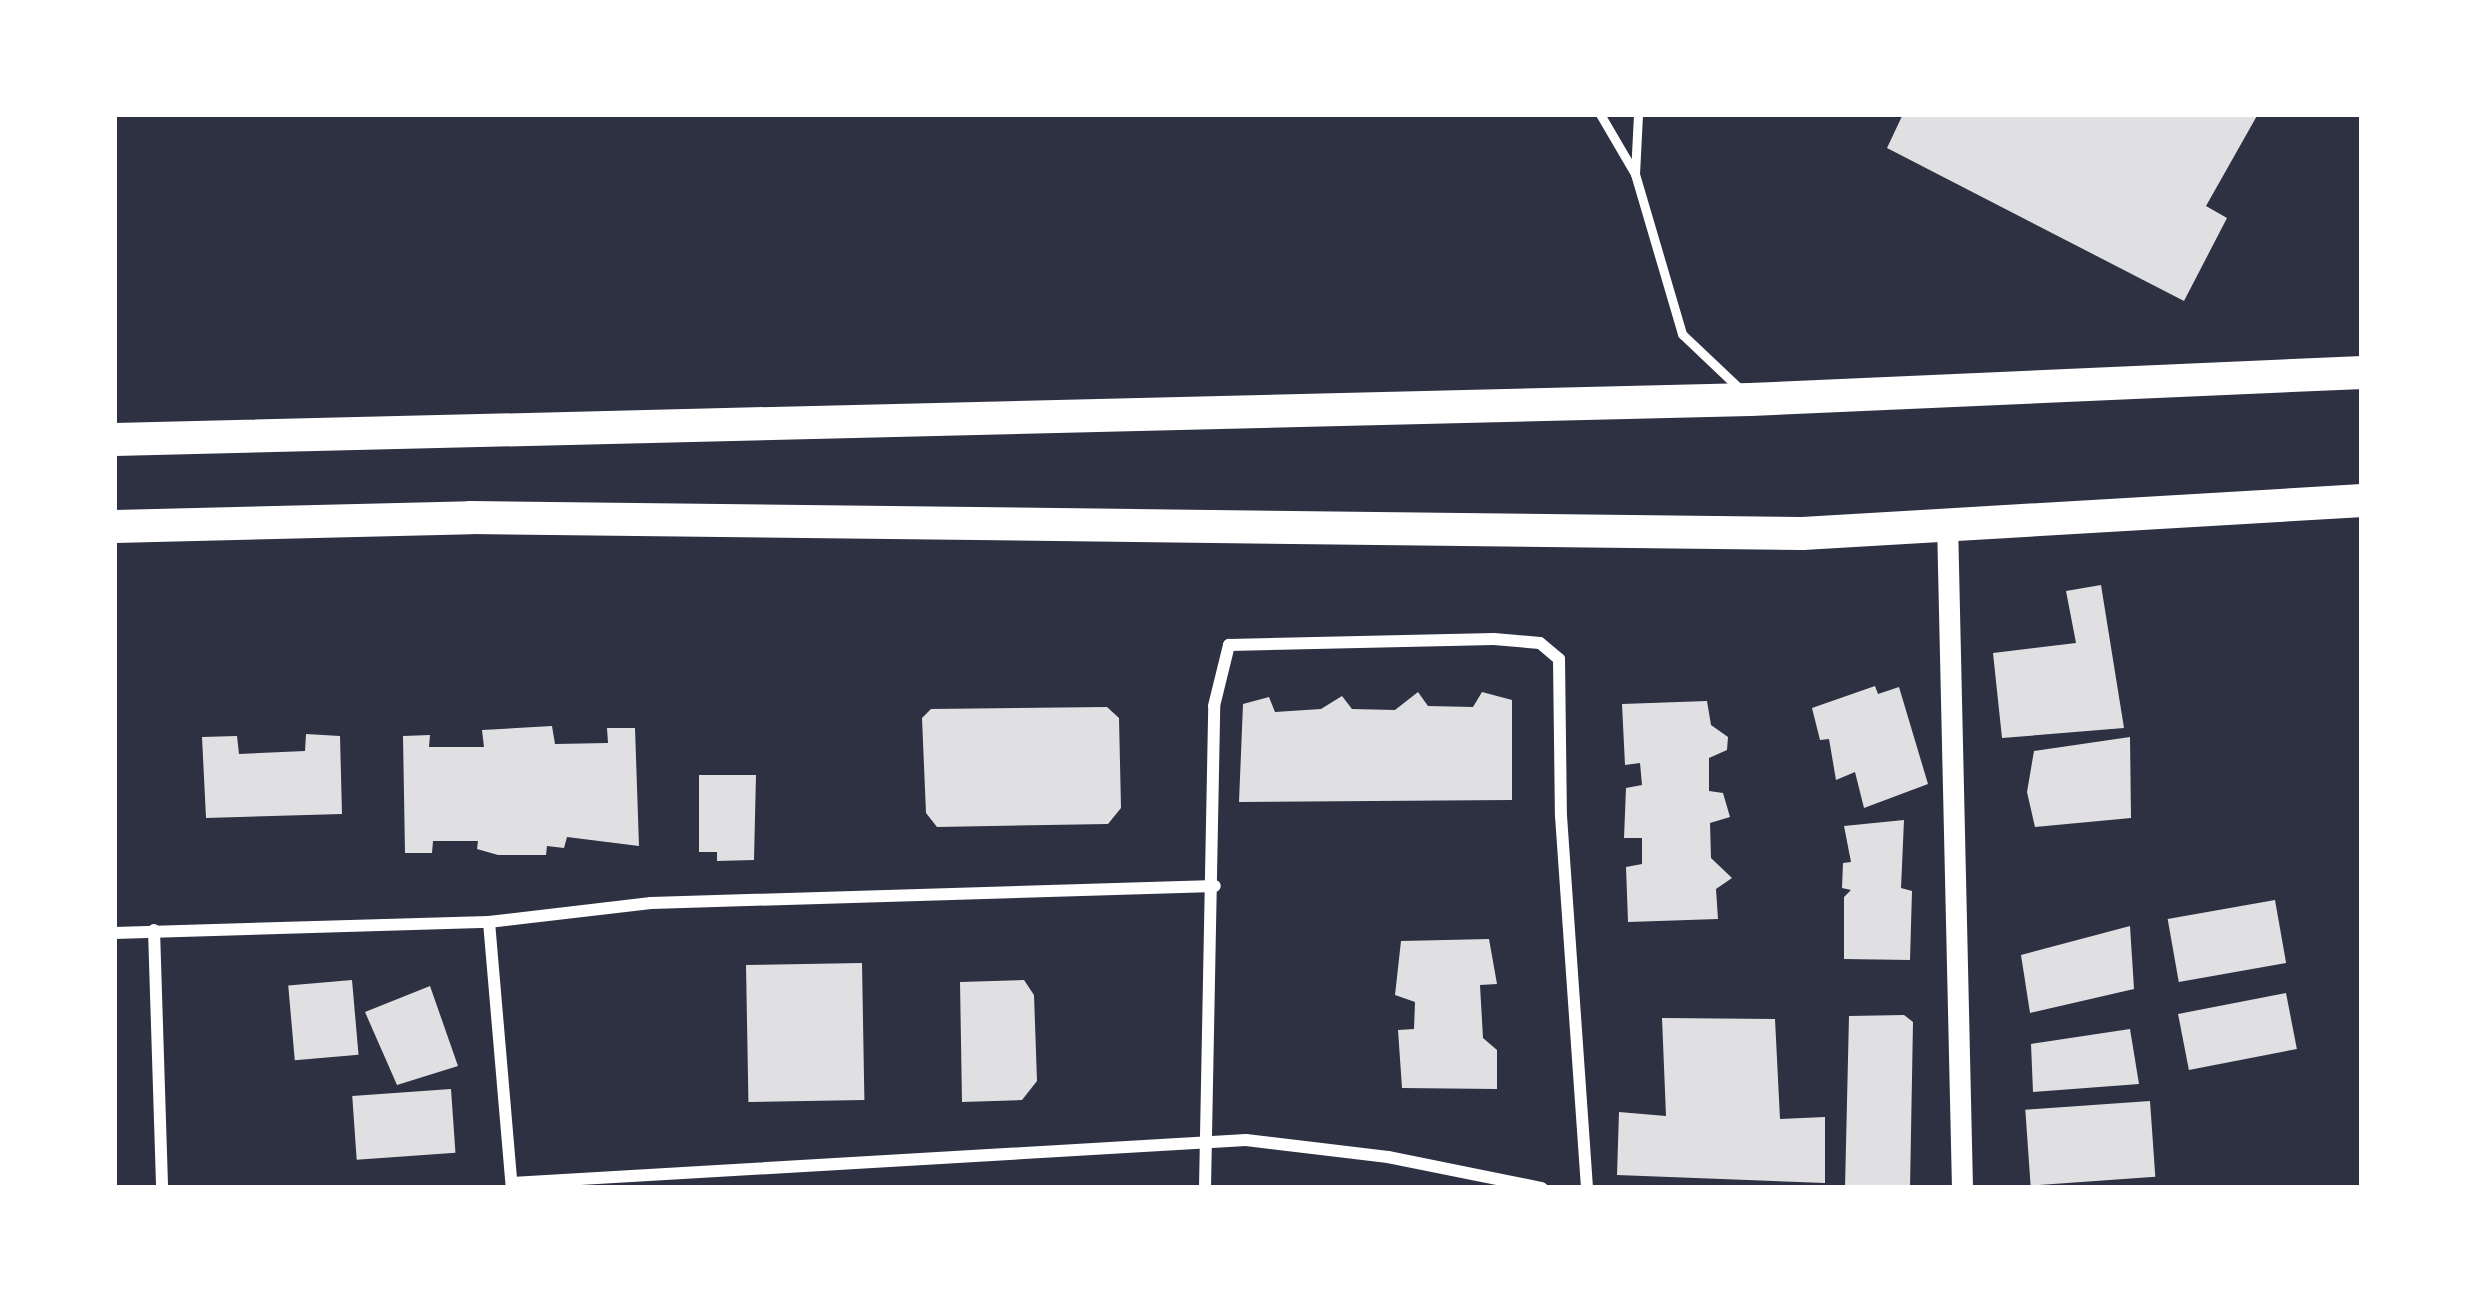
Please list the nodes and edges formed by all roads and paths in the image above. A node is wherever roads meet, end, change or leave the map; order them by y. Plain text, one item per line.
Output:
1 (1600, 114) edge
2 (1638, 114) edge
3 (1635, 174) junction
4 (2362, 372) edge
5 (1750, 399) junction
6 (114, 439) edge
7 (2362, 500) edge
8 (1947, 522) junction
9 (114, 526) edge
10 (1215, 886) junction
11 (489, 922) junction
12 (154, 930) junction
13 (114, 933) edge
14 (1202, 1147) junction
15 (833, 1169) junction
16 (512, 1186) edge
17 (162, 1188) edge
18 (835, 1188) edge
19 (1204, 1188) edge
20 (1542, 1188) edge
21 (1588, 1188) edge
22 (1962, 1188) edge

1 - 3 lane
2 - 3 lane
3 - 5 lane
4 - 5 highway
5 - 6 highway
7 - 8 highway
8 - 9 highway
8 - 22 street
10 - 11 street
10 - 14 street
10 - 21 street
11 - 12 street
11 - 16 street
12 - 13 street
12 - 17 street
14 - 15 street
14 - 19 street
14 - 20 street
15 - 16 street
15 - 18 street

